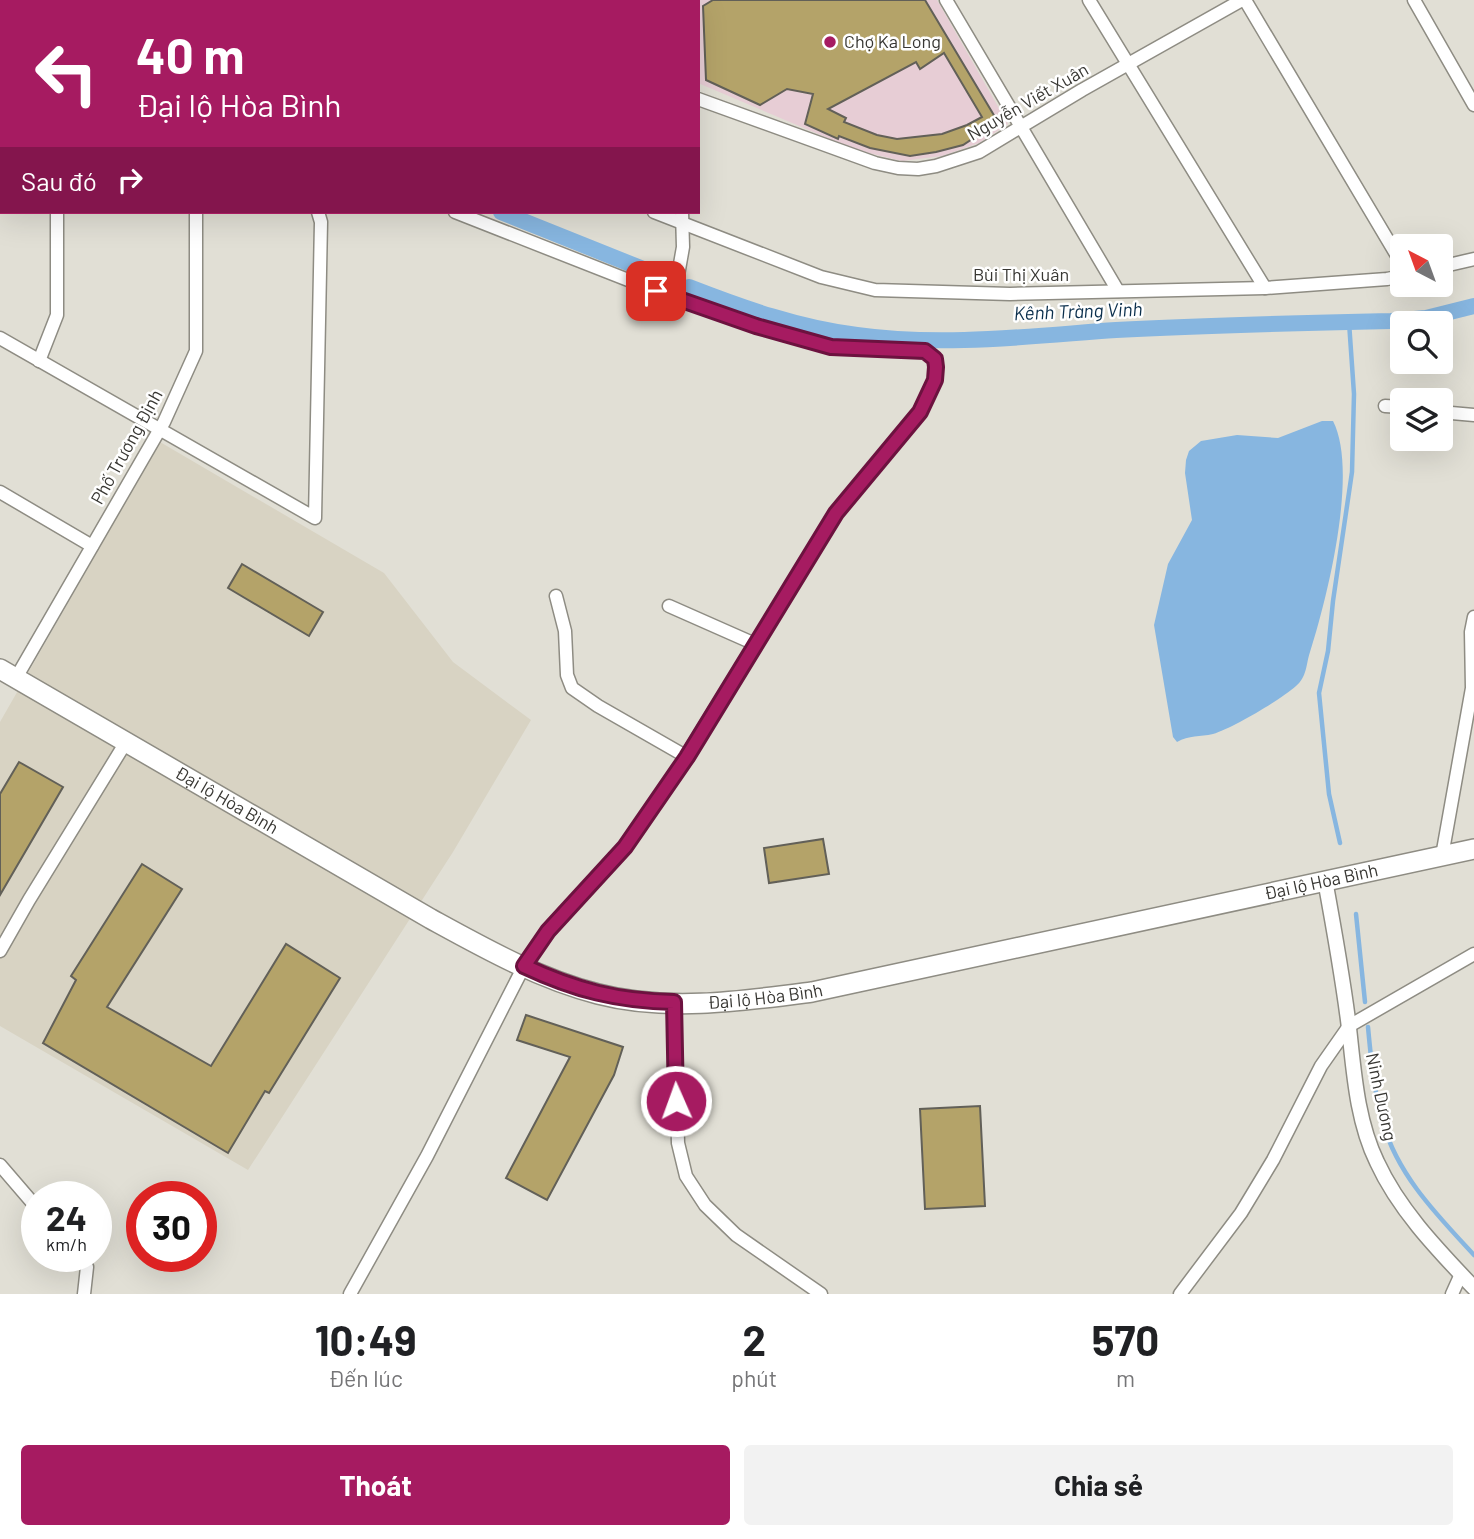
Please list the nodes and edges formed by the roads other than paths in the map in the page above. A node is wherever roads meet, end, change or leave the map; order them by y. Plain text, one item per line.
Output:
1 (946, 0) edge
2 (1089, 0) edge
3 (1243, 0) edge
4 (1414, 0) edge
5 (1129, 65) junction
6 (700, 101) edge
7 (1474, 106) edge
8 (1020, 128) junction
9 (57, 214) edge
10 (196, 214) edge
11 (318, 214) edge
12 (460, 214) edge
13 (665, 214) edge
14 (683, 217) edge
15 (1390, 244) edge
16 (1474, 259) edge
17 (1453, 264) edge
18 (1390, 278) edge
19 (1265, 288) junction
20 (1118, 291) junction
21 (674, 298) junction
22 (0, 338) edge
23 (39, 361) junction
24 (1385, 405) dead end
25 (1390, 406) edge
26 (1453, 413) edge
27 (1474, 415) edge
28 (159, 429) junction
29 (0, 492) edge
30 (92, 546) junction
31 (556, 596) dead end
32 (669, 607) dead end
33 (1474, 617) edge
34 (1473, 632) edge
35 (755, 644) junction
36 (8, 674) edge
37 (126, 742) junction
38 (687, 757) junction
39 (1474, 849) edge
40 (1442, 856) junction
41 (1325, 880) junction
42 (0, 951) edge
43 (1473, 956) edge
44 (524, 966) junction
45 (674, 1002) junction
46 (1349, 1026) junction
47 (0, 1165) edge
48 (21, 1189) edge
49 (87, 1272) edge
50 (1461, 1274) junction
51 (1474, 1288) edge
52 (84, 1294) edge
53 (350, 1294) edge
54 (821, 1294) edge
55 (1180, 1294) edge
56 (1452, 1294) edge

1 - 8 street
2 - 5 street
3 - 5 street, Nguyễn Viết Xuân
3 - 15 street
4 - 7 street
5 - 8 street, Nguyễn Viết Xuân
5 - 19 street
6 - 8 street, Nguyễn Viết Xuân
8 - 20 street
9 - 23 street
10 - 28 street, Phố Trương Định
11 - 28 street
12 - 21 street
13 - 14 street, Bùi Thị Xuân
14 - 20 street, Bùi Thị Xuân
14 - 21 street
16 - 17 street
18 - 19 street, Bùi Thị Xuân
19 - 20 street, Bùi Thị Xuân
21 - 35 street
22 - 23 street
23 - 28 street
24 - 25 street
26 - 27 street
28 - 30 street, Phố Trương Định
29 - 30 street
30 - 36 street, Phố Trương Định
31 - 38 street
32 - 35 street
33 - 34 street
34 - 40 street
35 - 38 street
36 - 37 highway, Đại lộ Hòa Bình
37 - 42 street
37 - 44 highway, Đại lộ Hòa Bình
38 - 44 street
39 - 40 highway, Đại lộ Hòa Bình
40 - 41 highway, Đại lộ Hòa Bình
41 - 45 highway, Đại lộ Hòa Bình
41 - 46 street, Ninh Dương
43 - 46 street
44 - 45 highway, Đại lộ Hòa Bình
44 - 53 street
45 - 54 street
46 - 50 street, Ninh Dương
46 - 55 street
47 - 48 street
49 - 52 street
50 - 51 street, Ninh Dương
50 - 56 street

